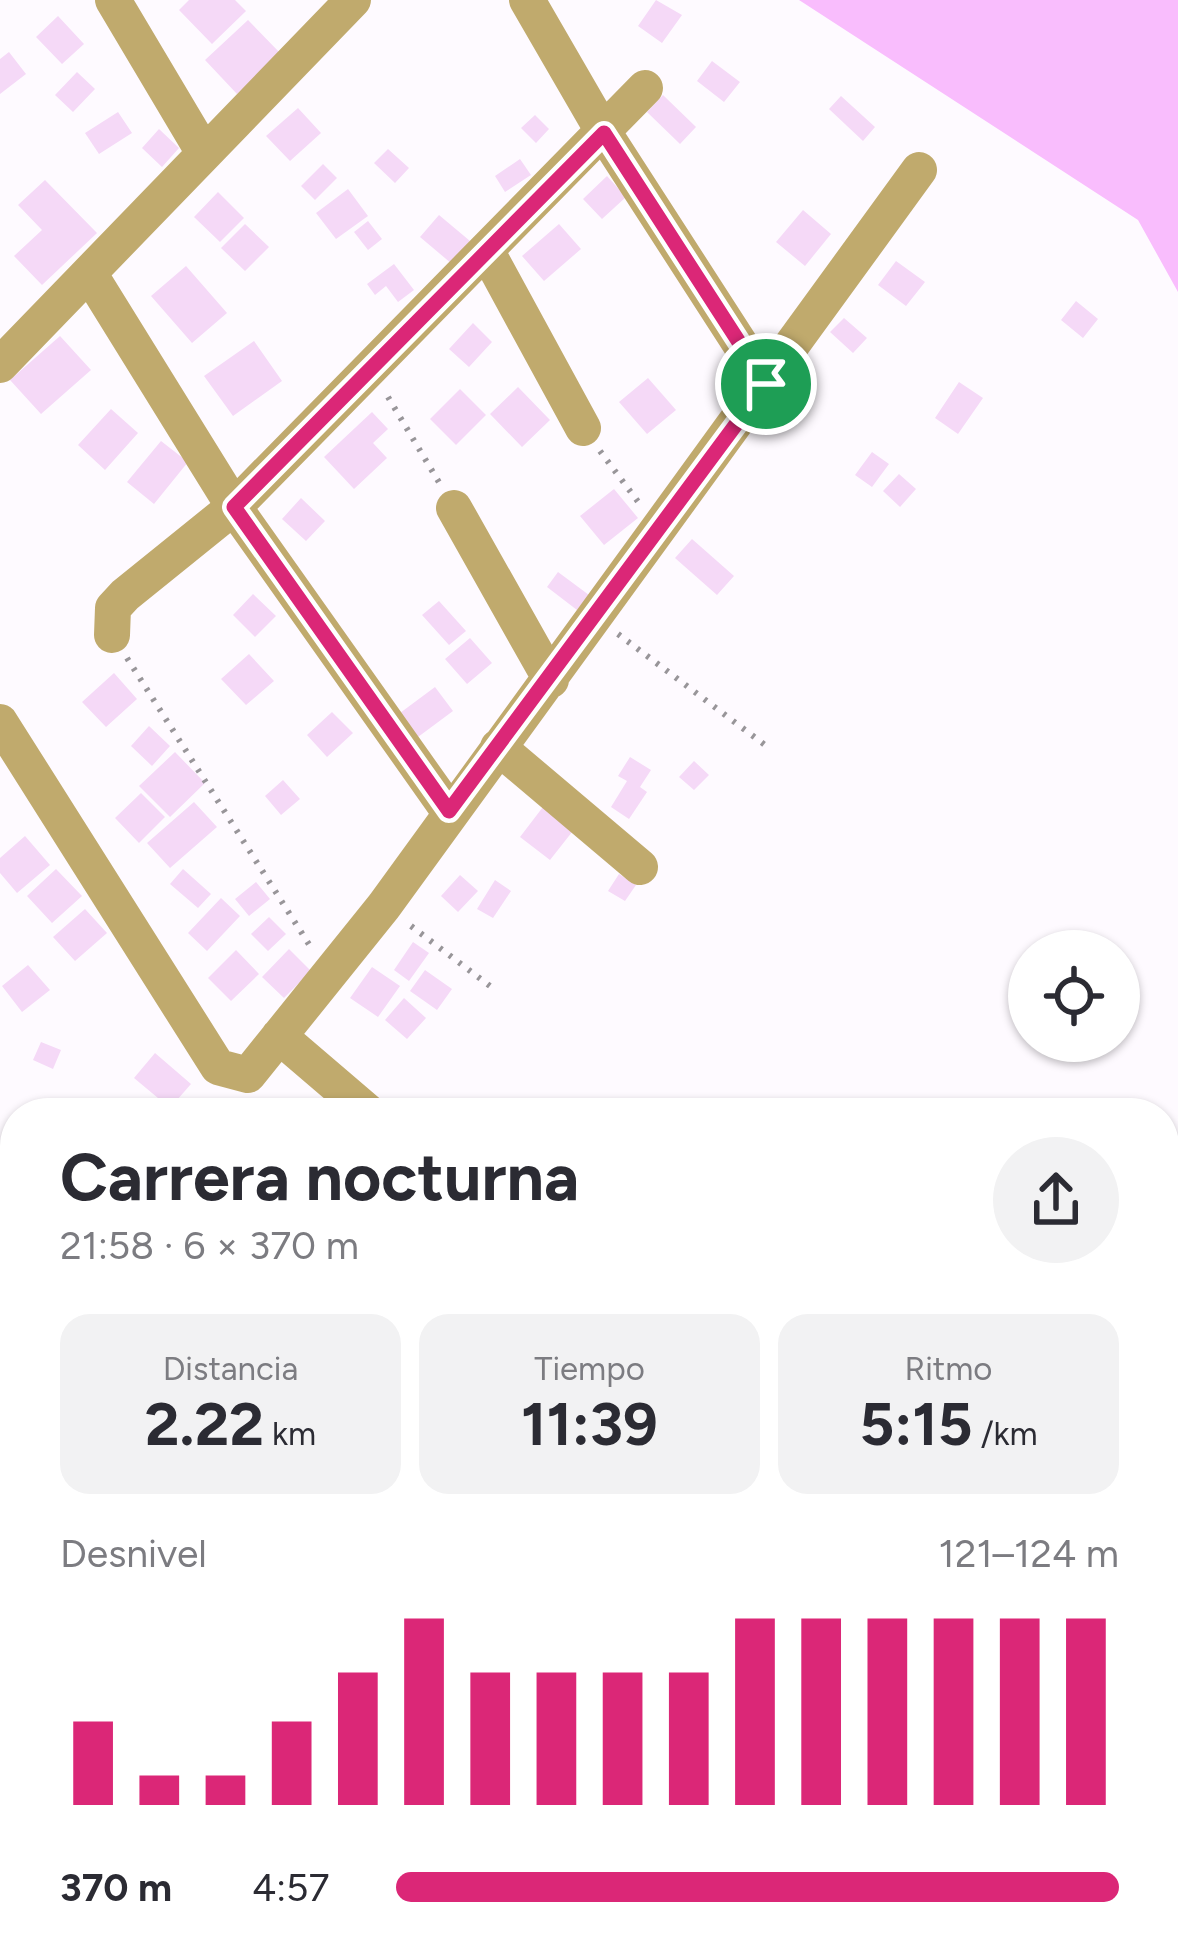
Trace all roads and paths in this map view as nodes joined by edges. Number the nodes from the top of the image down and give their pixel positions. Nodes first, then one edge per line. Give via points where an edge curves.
1 (113, 0) edge
2 (527, 0) edge
3 (345, 3) edge
4 (645, 88) dead end
5 (604, 133) junction
6 (204, 153) junction
7 (919, 170) dead end
8 (486, 250) junction
9 (88, 273) junction
10 (0, 365) edge
11 (371, 368) junction
12 (766, 384) junction
13 (583, 428) joint
14 (234, 507) junction
15 (454, 508) joint
16 (658, 530) junction
17 (596, 618) junction
18 (112, 635) joint
19 (551, 680) junction
20 (0, 722) edge
21 (765, 745) dead end
22 (498, 747) junction
23 (449, 811) junction
24 (640, 867) dead end
25 (384, 906) junction
26 (328, 975) junction
27 (494, 989) dead end
28 (279, 1036) junction
29 (351, 1098) edge

1 - 6 street
2 - 5 street
3 - 6 street
4 - 5 street
5 - 8 street
5 - 12 street
6 - 9 street
7 - 12 street
8 - 11 street
8 - 13 street
9 - 10 street
9 - 14 street
11 - 14 street
11 - 15 path
12 - 16 street
13 - 16 path
14 - 18 street via 124,595 112,608
14 - 23 street
15 - 19 street
16 - 17 street
17 - 19 street
17 - 21 path
18 - 26 path
19 - 22 street
20 - 28 street via 218,1067 248,1075
22 - 23 street
22 - 24 street
23 - 25 street
25 - 26 street
25 - 27 path
26 - 28 street
28 - 29 street

